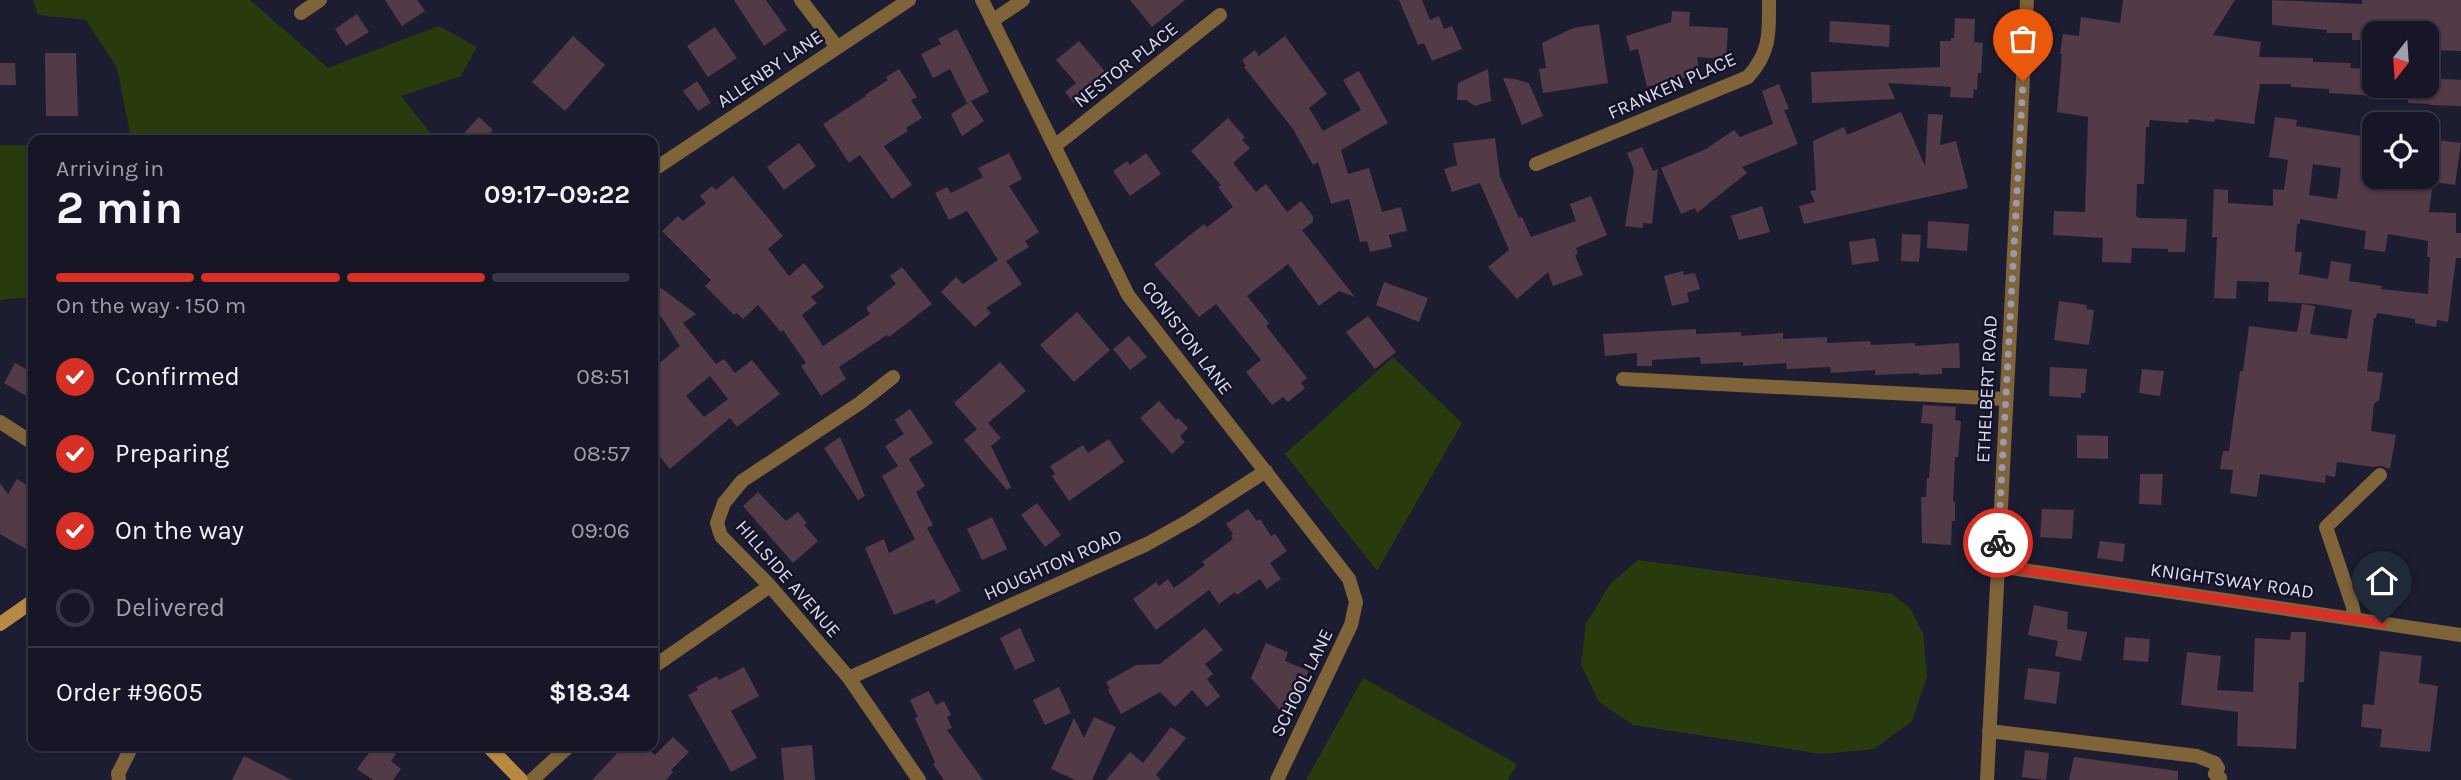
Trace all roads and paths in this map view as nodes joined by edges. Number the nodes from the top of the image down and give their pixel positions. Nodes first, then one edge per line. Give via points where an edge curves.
1 (320, 0) edge
2 (801, 0) edge
3 (908, 0) edge
4 (982, 0) edge
5 (1023, 0) edge
6 (1769, 0) edge
7 (2027, 0) edge
8 (301, 13) dead end
9 (1220, 15) dead end
10 (992, 21) junction
11 (837, 47) junction
12 (1056, 145) junction
13 (1536, 164) dead end
14 (658, 167) edge
15 (893, 377) dead end
16 (1623, 379) dead end
17 (2006, 399) junction
18 (0, 422) edge
19 (28, 440) edge
20 (1266, 471) junction
21 (2380, 475) dead end
22 (1997, 566) junction
23 (770, 586) junction
24 (1356, 602) joint
25 (28, 604) edge
26 (2355, 619) junction
27 (0, 624) edge
28 (2461, 635) edge
29 (658, 664) edge
30 (849, 678) junction
31 (1989, 731) junction
32 (130, 751) edge
33 (493, 751) edge
34 (564, 751) edge
35 (118, 780) edge
36 (522, 780) edge
37 (533, 780) edge
38 (919, 780) edge
39 (1277, 780) edge
40 (1987, 780) edge
41 (2219, 780) edge

1 - 8 street
2 - 11 street
3 - 11 street, ALLENBY LANE
4 - 10 street, CONISTON LANE
5 - 10 street
6 - 13 street, FRANKEN PLACE via 1765,55 1748,77
7 - 17 street, ETHELBERT ROAD
9 - 12 street, NESTOR PLACE
10 - 12 street, CONISTON LANE
11 - 14 street, ALLENBY LANE
12 - 20 street, CONISTON LANE via 1128,295
15 - 23 street, HILLSIDE AVENUE via 742,481 724,503 717,523 721,536
16 - 17 street
17 - 22 street, ETHELBERT ROAD
18 - 19 street
20 - 24 street, CONISTON LANE via 1349,579
20 - 30 street, HOUGHTON ROAD via 1147,544
21 - 26 street via 2326,527
22 - 26 street, KNIGHTSWAY ROAD
22 - 31 street, ETHELBERT ROAD
23 - 29 street
23 - 30 street, HILLSIDE AVENUE
24 - 39 street, SCHOOL LANE via 1351,625
25 - 27 main road
26 - 28 street, KNIGHTSWAY ROAD
30 - 38 street, HILLSIDE AVENUE
31 - 40 street, ETHELBERT ROAD
31 - 41 street via 2197,756 2215,763
32 - 35 street
33 - 36 main road
34 - 37 street

